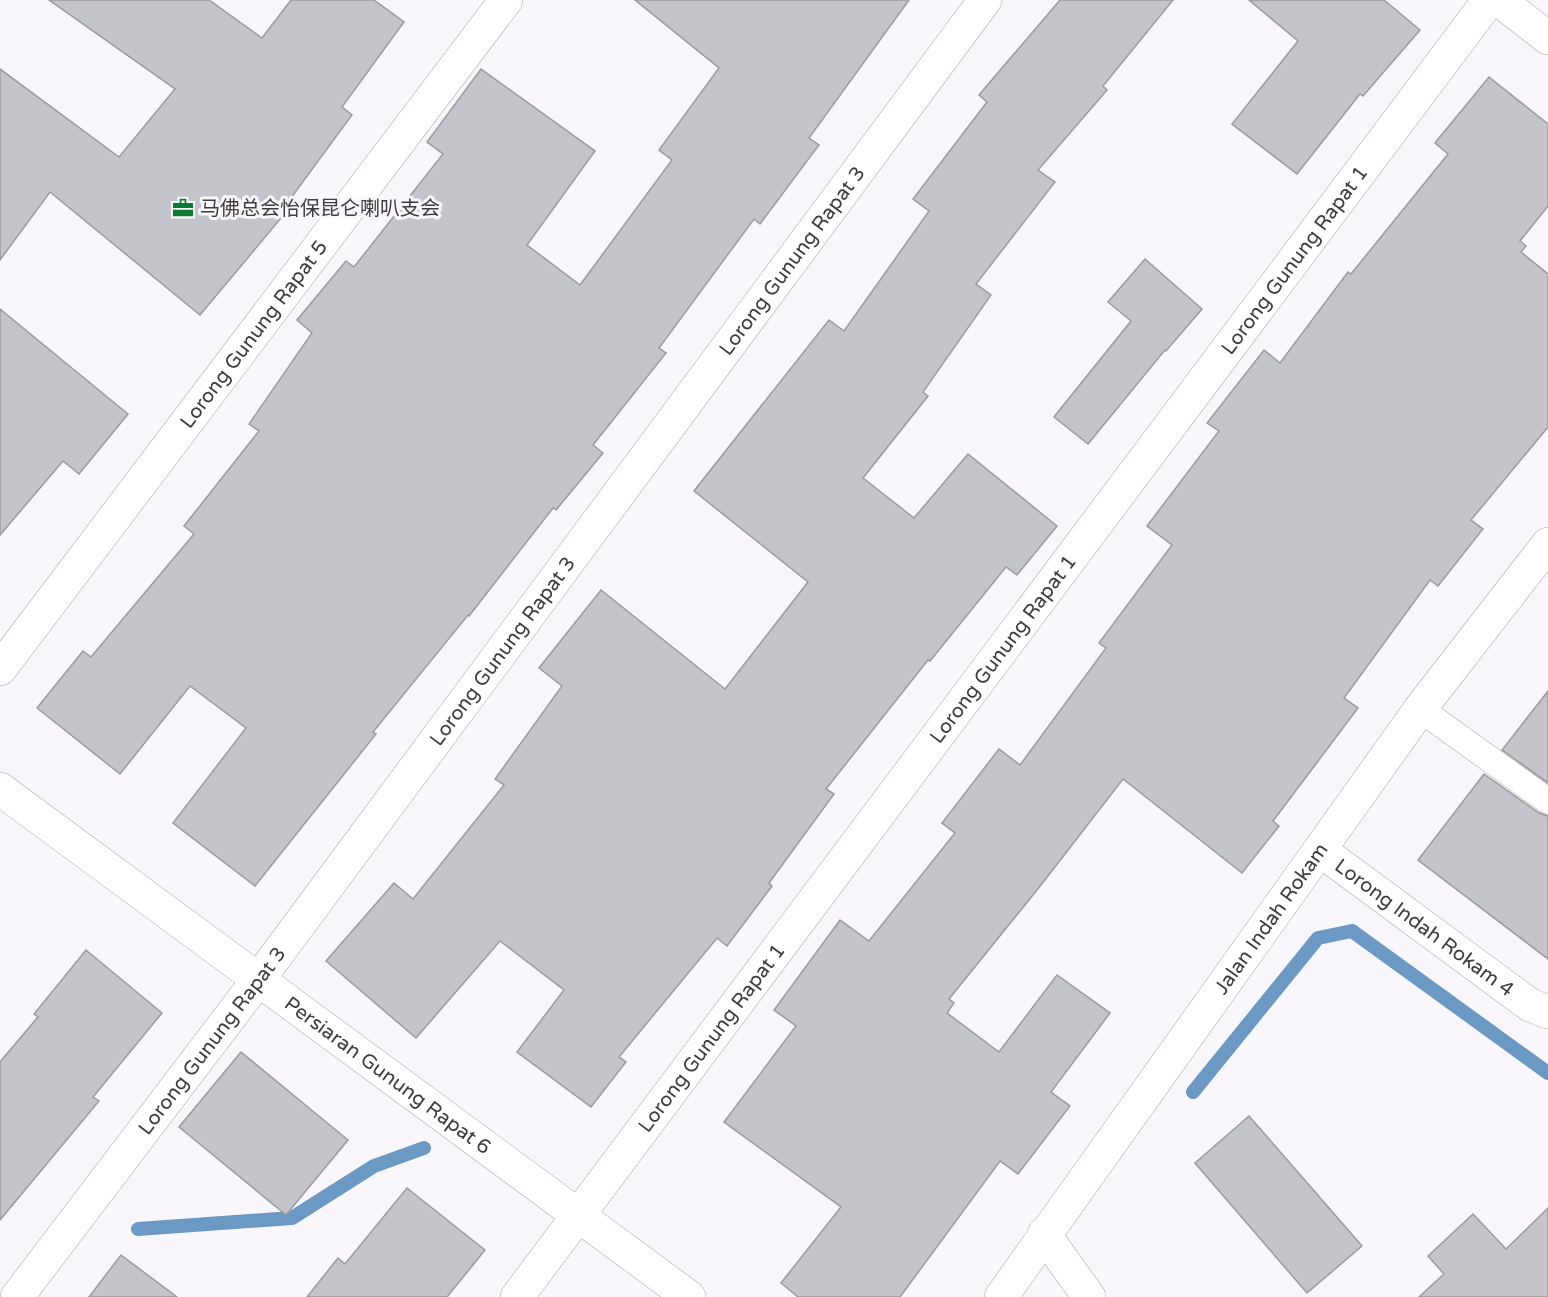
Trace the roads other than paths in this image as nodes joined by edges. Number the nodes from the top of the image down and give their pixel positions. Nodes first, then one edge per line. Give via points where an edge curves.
1 (506, 0) edge
2 (985, 0) edge
3 (1489, 0) edge
4 (1499, 0) edge
5 (1548, 38) edge
6 (1544, 557) edge
7 (0, 669) edge
8 (1420, 709) junction
9 (0, 789) edge
10 (1548, 801) edge
11 (1320, 850) junction
12 (258, 980) junction
13 (1539, 1009) edge
14 (579, 1215) junction
15 (1044, 1234) junction
16 (17, 1297) edge
17 (517, 1297) edge
18 (689, 1297) edge
19 (1000, 1297) edge
20 (1089, 1297) edge

1 - 7 street, Lorong Gunung Rapat 5
2 - 12 street, Lorong Gunung Rapat 3
3 - 14 street, Lorong Gunung Rapat 1
4 - 5 street
6 - 8 street, Jalan Indah Rokam
8 - 10 lane
8 - 11 street, Jalan Indah Rokam
9 - 12 street, Persiaran Gunung Rapat 6
11 - 13 street, Lorong Indah Rokam 4
11 - 15 street, Jalan Indah Rokam
12 - 14 street, Persiaran Gunung Rapat 6
12 - 16 street, Lorong Gunung Rapat 3
14 - 17 street, Lorong Gunung Rapat 1
14 - 18 street, Persiaran Gunung Rapat 6
15 - 19 street, Jalan Indah Rokam
15 - 20 street

